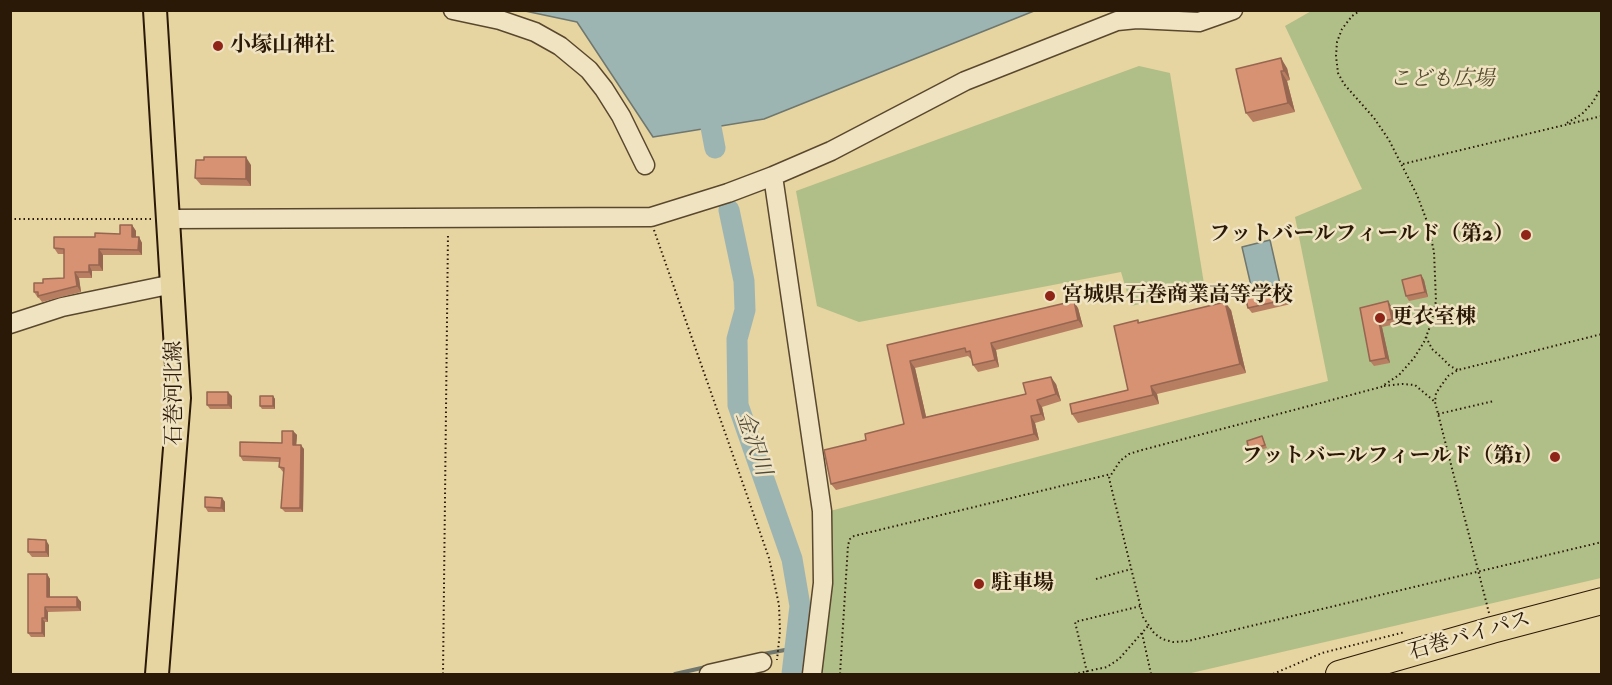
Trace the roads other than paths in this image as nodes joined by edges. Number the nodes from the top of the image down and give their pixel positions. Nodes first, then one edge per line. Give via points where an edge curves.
1 (155, 10) edge
2 (453, 10) edge
3 (1233, 10) edge
4 (645, 165) dead end
5 (773, 176) junction
6 (168, 219) junction
7 (173, 284) junction
8 (10, 324) edge
9 (1602, 601) edge
10 (769, 663) road end
11 (157, 675) edge
12 (709, 675) edge
13 (812, 675) edge
14 (1339, 675) edge

1 - 6 main road, 石巻河北線
2 - 4 street via 500,20 560,46 589,70 604,89
3 - 5 street via 1198,22 1117,21 965,81 831,151
5 - 6 street via 654,216
5 - 13 street via 822,511 823,583
6 - 7 main road, 石巻河北線
7 - 8 street via 63,307
7 - 11 main road, 石巻河北線 via 178,398
9 - 14 highway, 石巻バイパス
10 - 12 street

